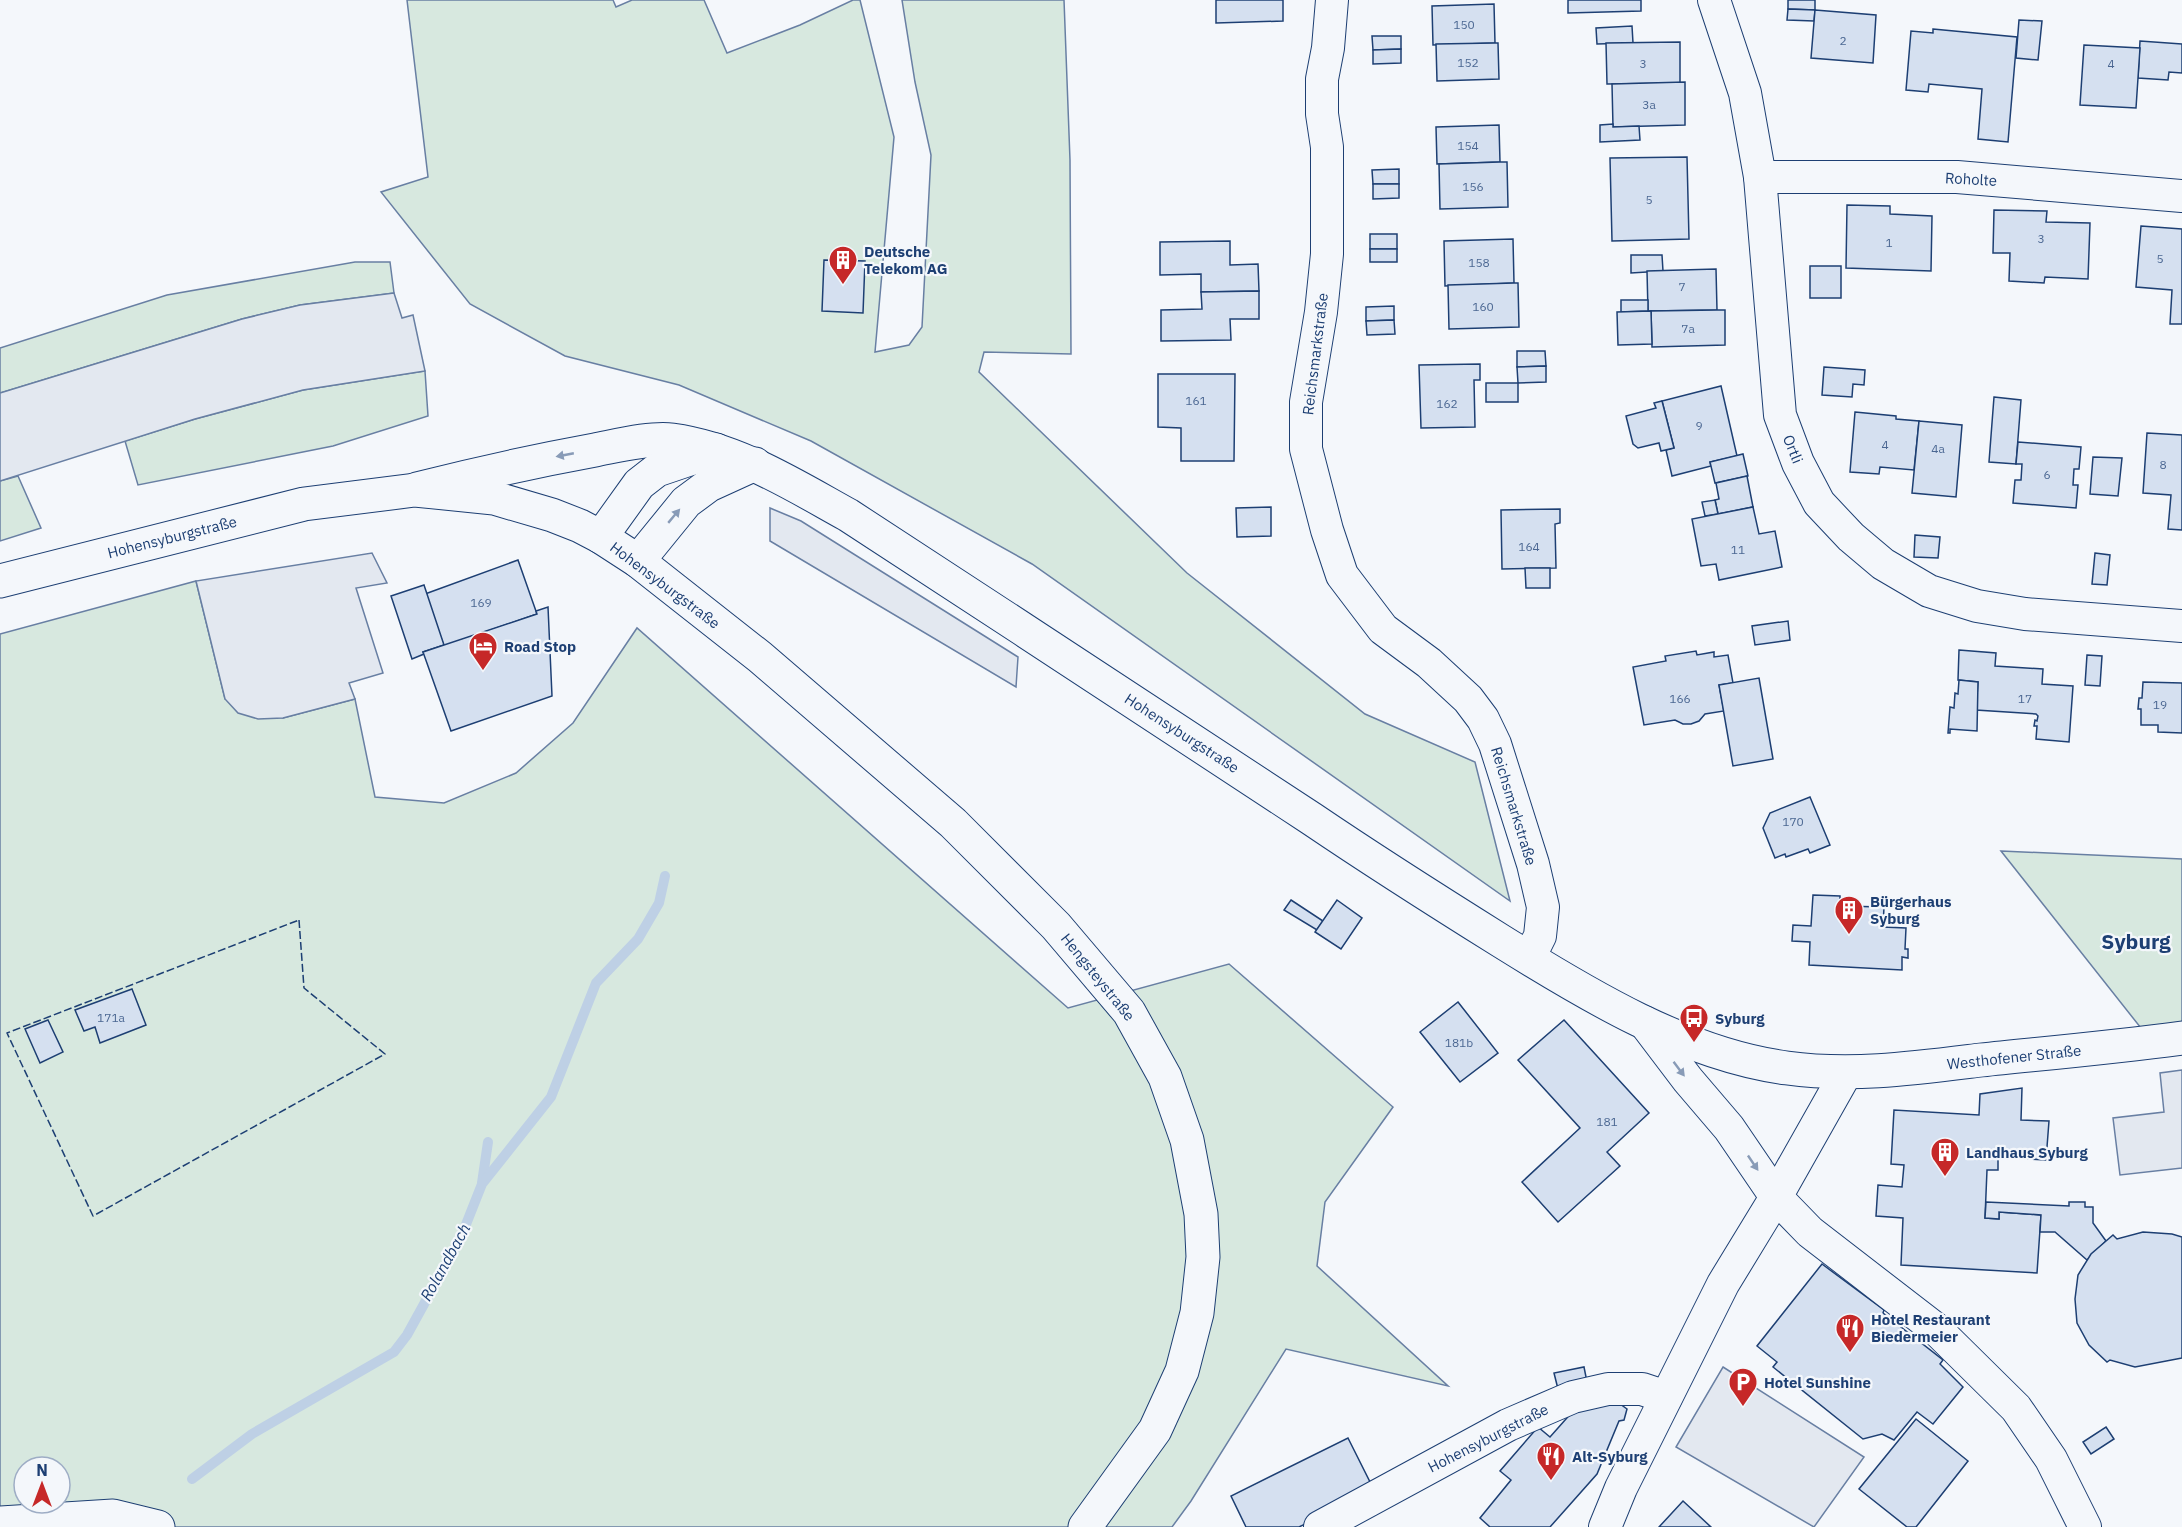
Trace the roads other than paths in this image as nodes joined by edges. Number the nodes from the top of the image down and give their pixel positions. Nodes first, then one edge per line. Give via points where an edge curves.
1 (1332, 0) edge
2 (1714, 0) edge
3 (1760, 177) junction
4 (2182, 196) edge
5 (717, 450) junction
6 (755, 464) junction
7 (415, 490) junction
8 (601, 537) junction
9 (638, 561) junction
10 (0, 581) edge
11 (2182, 627) edge
12 (1056, 926) joint
13 (1528, 958) junction
14 (1644, 1022) junction
15 (2182, 1038) edge
16 (1846, 1073) junction
17 (1776, 1197) junction
18 (1666, 1397) junction
19 (0, 1523) edge
20 (158, 1527) edge
21 (1085, 1527) edge
22 (1320, 1527) edge
23 (1605, 1527) edge
24 (2085, 1527) edge

1 - 13 street, Reichsmarkstraße via 1322,79 1327,147 1327,254 1306,402 1306,449 1342,574 1383,629 1468,699 1495,744 1543,907 1540,936
2 - 3 street, Ortli via 1745,93
3 - 4 street, Roholte via 1957,177
3 - 11 street, Ortli via 1780,415 1798,463 1819,502 1851,537 1883,564 1929,591 1977,606 2025,614
5 - 6 street, Hohensyburgstraße
5 -> 7 street, Hohensyburgstraße via 670,439 623,444 500,468
5 - 8 street via 657,470 639,484
9 -> 6 street via 686,502 709,485
6 - 13 street, Hohensyburgstraße via 848,515
7 - 8 street, Hohensyburgstraße via 494,498 552,515
7 - 10 street, Hohensyburgstraße via 304,504
8 - 9 street, Hohensyburgstraße
9 - 12 street, Hohensyburgstraße via 760,657 953,823
12 - 21 street, Hengsteystraße via 1129,1012 1165,1077 1187,1140 1203,1257 1197,1313 1182,1371 1155,1430
13 - 14 street, Hohensyburgstraße
14 - 16 street, Hohensyburgstraße via 1694,1043 1784,1068
14 -> 17 street, Hohensyburgstraße via 1729,1128
15 - 16 street, Westhofener Straße
16 - 17 street
17 - 18 street via 1723,1284
17 - 24 street, Hohensyburgstraße via 1810,1232 1937,1330 2016,1408 2051,1460
18 - 22 street, Hohensyburgstraße via 1642,1389 1608,1389 1573,1397 1508,1425
18 - 23 street
19 - 20 street via 112,1516

